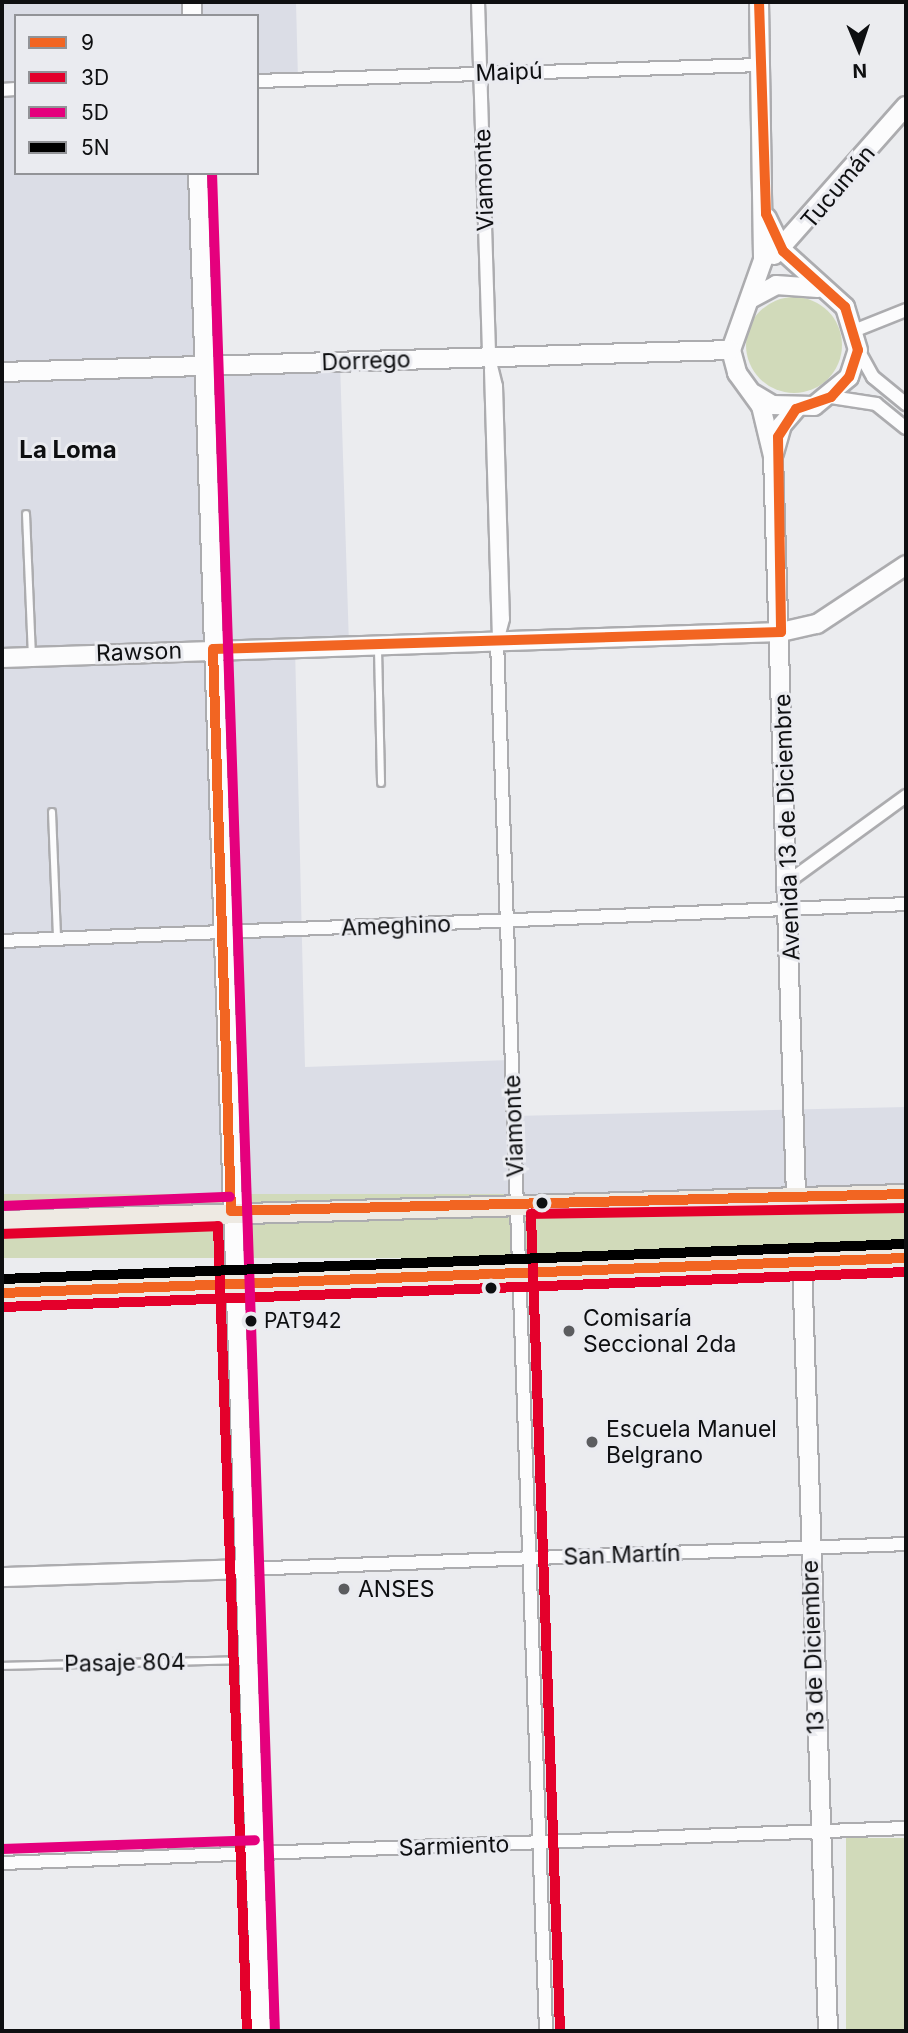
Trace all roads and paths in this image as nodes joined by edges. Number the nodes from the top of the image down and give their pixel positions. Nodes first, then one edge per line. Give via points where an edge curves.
1 (478, 2) edge
2 (759, 2) edge
3 (761, 65) junction
4 (481, 73) junction
5 (259, 81) edge
6 (906, 106) edge
7 (198, 175) edge
8 (766, 214) junction
9 (783, 251) junction
10 (763, 260) junction
11 (825, 290) junction
12 (752, 298) junction
13 (906, 310) edge
14 (856, 330) junction
15 (731, 350) junction
16 (858, 350) junction
17 (489, 358) junction
18 (204, 366) junction
19 (2, 372) edge
20 (751, 392) junction
21 (831, 397) junction
22 (906, 404) edge
23 (796, 409) junction
24 (906, 428) edge
25 (773, 456) junction
26 (26, 514) dead end
27 (906, 565) edge
28 (781, 632) junction
29 (497, 641) junction
30 (377, 644) junction
31 (213, 649) junction
32 (32, 657) junction
33 (2, 658) edge
34 (381, 783) dead end
35 (906, 796) edge
36 (51, 812) dead end
37 (789, 881) junction
38 (906, 904) edge
39 (789, 912) junction
40 (508, 922) junction
41 (222, 933) junction
42 (57, 939) junction
43 (2, 941) edge
44 (906, 1194) edge
45 (796, 1198) junction
46 (516, 1200) junction
47 (231, 1211) junction
48 (2, 1220) edge
49 (906, 1258) edge
50 (802, 1262) junction
51 (517, 1273) junction
52 (234, 1284) junction
53 (2, 1293) edge
54 (906, 1544) edge
55 (810, 1548) junction
56 (530, 1559) junction
57 (244, 1570) junction
58 (2, 1577) edge
59 (248, 1660) junction
60 (2, 1666) edge
61 (906, 1828) edge
62 (820, 1831) junction
63 (539, 1843) junction
64 (255, 1854) junction
65 (2, 1863) edge
66 (261, 2031) edge
67 (547, 2031) edge
68 (828, 2031) edge

1 - 4 street, Viamonte
2 - 3 main road
3 - 4 street, Maipú
3 - 8 main road
4 - 5 street, Maipú
4 - 17 street, Viamonte
6 - 9 main road, Tucumán
7 - 18 main road
8 - 9 main road
8 - 10 main road
9 - 10 main road, Tucumán
9 - 11 main road
10 - 12 main road
11 - 12 main road via 802,283 776,285
11 - 14 main road
12 - 15 main road via 739,315
13 - 14 street
14 - 16 main road
15 - 17 main road, Dorrego
15 - 20 main road
16 - 21 main road via 849,377
16 - 22 street via 873,377
17 - 18 main road, Dorrego
17 - 29 street, Viamonte via 496,386 503,618
18 - 19 main road, Dorrego
18 - 31 main road
20 - 23 main road
20 - 25 main road via 766,419
21 - 23 main road
21 - 24 street via 876,404
23 - 25 main road via 782,425
25 - 28 main road, Avenida 13 de Diciembre
26 - 32 lane
27 - 28 main road, Rawson via 817,624
28 - 29 main road, Rawson
28 - 37 main road, Avenida 13 de Diciembre
29 - 30 main road, Rawson
29 - 40 street, Viamonte
30 - 31 main road, Rawson
30 - 34 lane
31 - 32 main road, Rawson
31 - 41 main road
32 - 33 main road, Rawson
35 - 37 street
36 - 42 lane
37 - 39 main road, Avenida 13 de Diciembre
38 - 39 street, Ameghino
39 - 40 street, Ameghino
39 - 45 main road, Avenida 13 de Diciembre
40 - 41 street, Ameghino
40 - 46 street, Viamonte
41 - 42 street, Ameghino
41 - 47 main road
42 - 43 street, Ameghino
44 - 45 main road
45 - 46 main road
46 - 47 main road
46 - 51 street, Viamonte
47 - 48 main road
47 - 52 main road
49 - 50 main road
50 - 51 main road
50 - 55 main road, 13 de Diciembre
51 - 52 main road
51 - 56 street, Viamonte
52 - 53 main road
52 - 57 main road
54 - 55 street, San Martín
55 - 56 street, San Martín
55 - 62 main road, 13 de Diciembre
56 - 57 street, San Martín
56 - 63 street, Viamonte
57 - 58 main road, San Martín
57 - 59 main road
59 - 60 lane, Pasaje 804
59 - 64 main road
61 - 62 street, Sarmiento
62 - 63 street, Sarmiento
62 - 68 main road, 13 de Diciembre
63 - 64 street, Sarmiento
63 - 67 street, Viamonte
64 - 65 street, Sarmiento
64 - 66 main road

